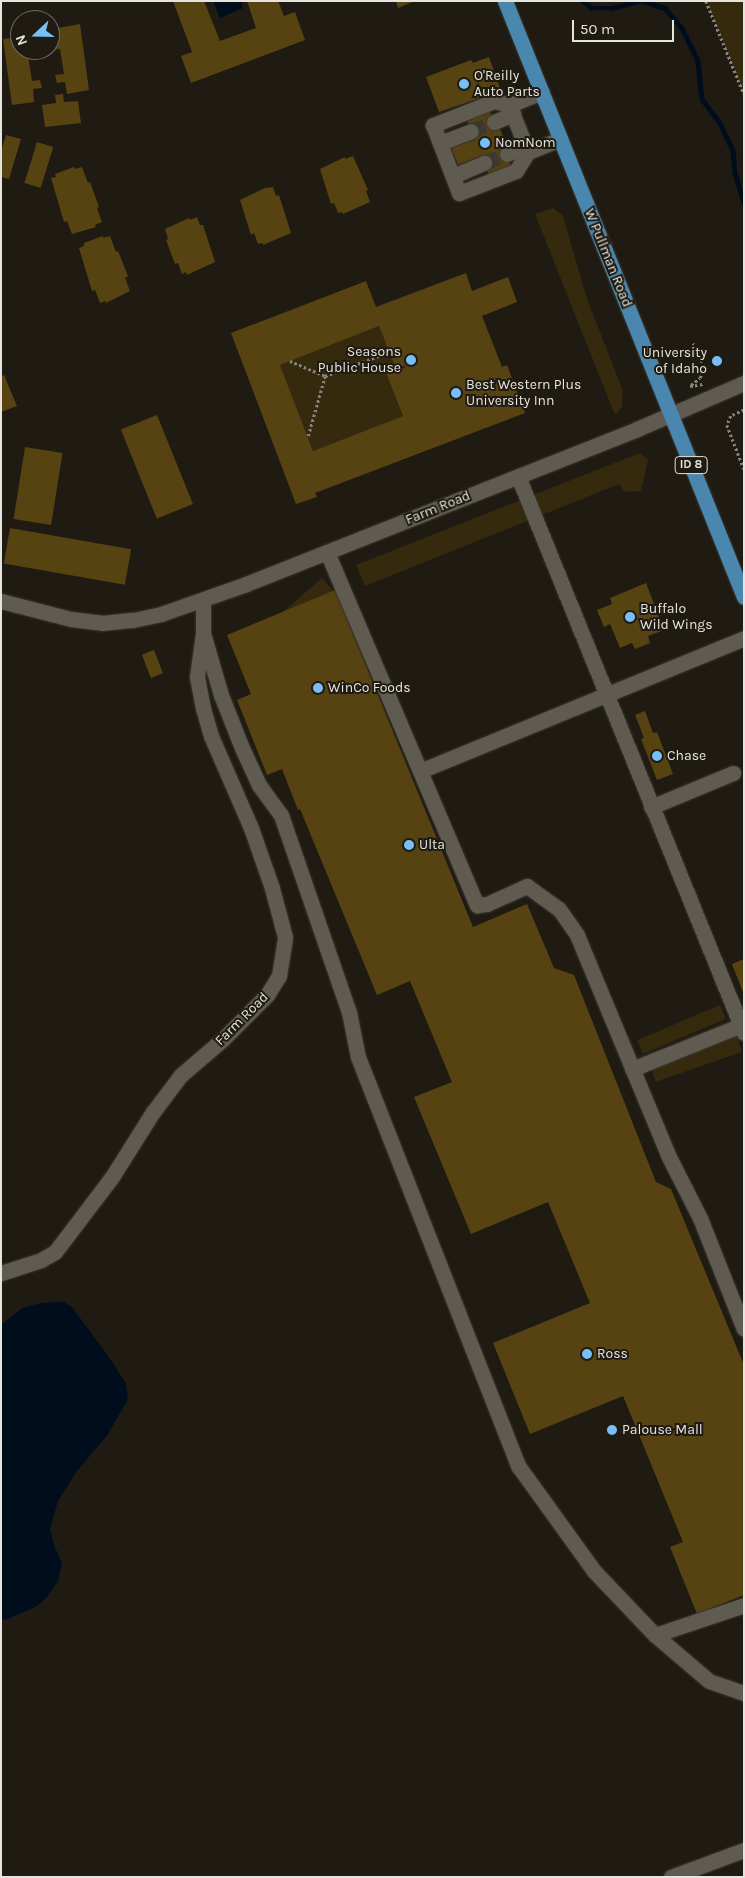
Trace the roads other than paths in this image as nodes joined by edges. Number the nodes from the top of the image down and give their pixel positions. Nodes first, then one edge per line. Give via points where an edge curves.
1 (505, 1) edge
2 (542, 92) junction
3 (510, 110) junction
4 (494, 122) tunnel mouth
5 (470, 131) tunnel mouth
6 (560, 139) junction
7 (440, 143) junction
8 (527, 149) junction
9 (507, 154) tunnel mouth
10 (484, 163) tunnel mouth
11 (453, 176) junction
12 (744, 383) edge
13 (672, 415) junction
14 (518, 476) junction
15 (327, 552) junction
16 (744, 597) edge
17 (203, 600) junction
18 (1, 601) edge
19 (203, 633) junction
20 (744, 638) edge
21 (606, 695) junction
22 (420, 772) junction
23 (733, 772) dead end
24 (651, 807) junction
25 (743, 1028) edge
26 (632, 1069) junction
27 (1, 1273) edge
28 (744, 1329) edge
29 (744, 1604) edge
30 (655, 1635) junction
31 (744, 1693) edge
32 (744, 1850) edge
33 (671, 1877) edge

1 - 2 main road, W Pullman Road / ID 8
2 - 3 street
2 - 6 main road, W Pullman Road / ID 8
3 - 4 street
3 - 7 street via 494,101 434,125
3 - 8 street
5 - 7 street
6 - 8 street
6 - 13 main road, W Pullman Road / ID 8
7 - 11 street
8 - 9 street
8 - 11 street via 516,171 459,193
10 - 11 street
12 - 13 street, Farm Road
13 - 14 street, Farm Road
13 - 16 main road, W Pullman Road / ID 8
14 - 15 street, Farm Road
14 - 21 street
15 - 17 street, Farm Road
15 - 22 street
17 - 18 street, Farm Road via 160,614 102,622 70,619
17 - 19 street, Farm Road
19 - 27 street, Farm Road via 197,677 203,708 211,736 251,828 272,888 285,937 279,976 267,995 223,1040 181,1075 112,1177 55,1252
19 - 30 street via 220,695 242,748 259,784 281,815 349,1012 358,1057 519,1467 594,1570
20 - 21 street
21 - 22 street
21 - 24 street
22 - 26 street via 477,904 487,904 527,886 559,909 577,935
23 - 24 street
24 - 25 street
25 - 26 street
26 - 28 street via 682,1185 700,1218
29 - 30 street
30 - 31 street via 709,1681
32 - 33 street

